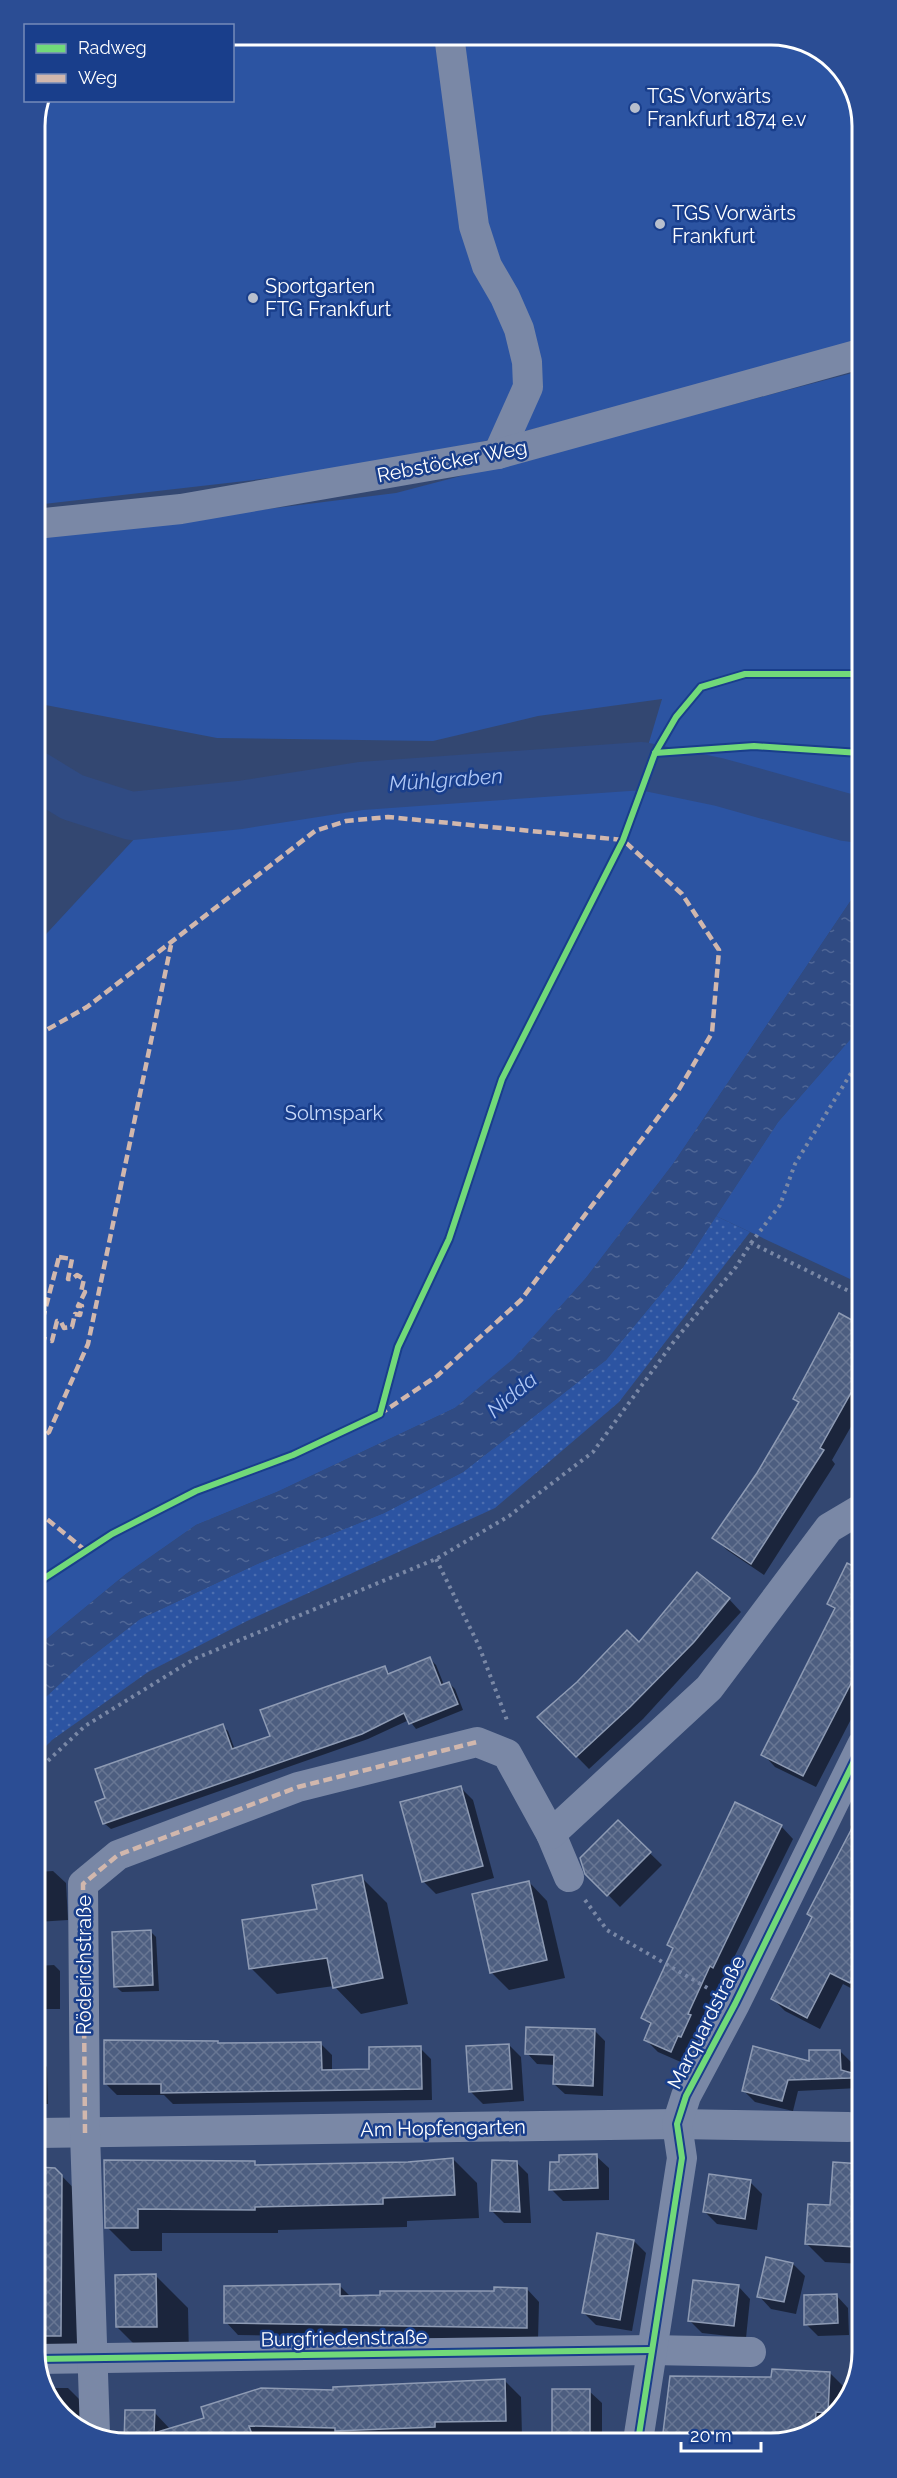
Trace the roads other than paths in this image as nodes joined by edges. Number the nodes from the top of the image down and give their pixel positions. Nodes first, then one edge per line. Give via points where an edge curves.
1 (450, 45) edge
2 (852, 356) edge
3 (498, 454) junction
4 (45, 523) edge
5 (852, 1514) edge
6 (852, 1765) edge
7 (551, 1834) junction
8 (569, 1877) road end
9 (677, 2124) junction
10 (848, 2127) dead end
11 (45, 2133) edge
12 (86, 2133) junction
13 (651, 2350) junction
14 (751, 2352) dead end
15 (46, 2359) edge
16 (93, 2359) junction
17 (95, 2427) edge
18 (639, 2433) edge

1 - 3 street via 474,226 487,266 519,329 527,363 528,387
2 - 3 street, Rebstöcker Weg
3 - 4 street, Rebstöcker Weg via 181,509
5 - 7 street via 829,1528 709,1688
6 - 9 street, Marquardstraße via 686,2096
7 - 8 street
7 - 12 street, Röderichstraße via 507,1754 477,1742 298,1786 118,1855 83,1884
9 - 10 street, Am Hopfengarten
9 - 12 street, Am Hopfengarten
9 - 13 street, Marquardstraße via 682,2158
11 - 12 street, Am Hopfengarten
12 - 16 street, Röderichstraße
13 - 14 street, Burgfriedenstraße
13 - 16 street, Burgfriedenstraße
13 - 18 street, Marquardstraße
15 - 16 street, Burgfriedenstraße
16 - 17 street, Röderichstraße

